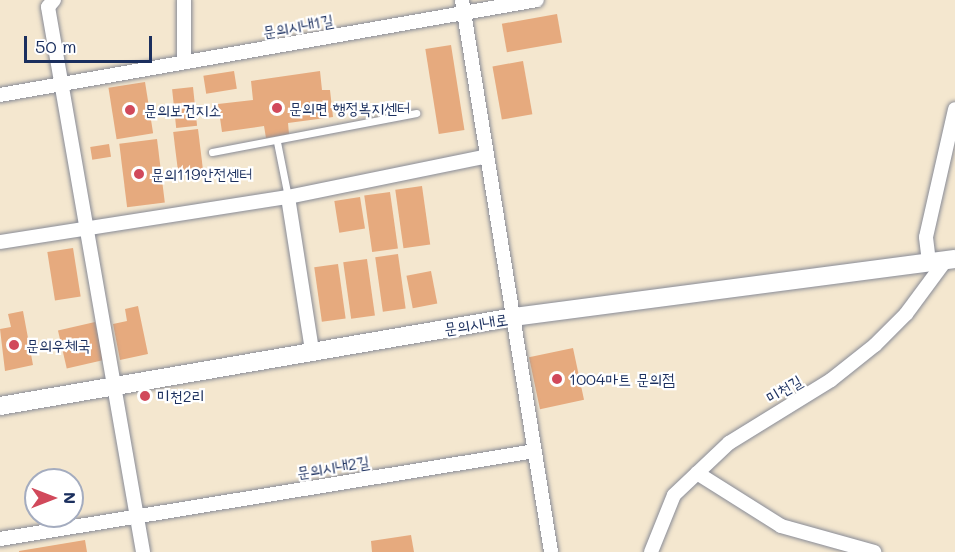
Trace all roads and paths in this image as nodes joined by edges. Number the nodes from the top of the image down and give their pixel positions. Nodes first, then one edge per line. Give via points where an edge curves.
1 (184, 0) edge
2 (462, 0) edge
3 (537, 0) edge
4 (51, 4) edge
5 (463, 15) junction
6 (184, 62) junction
7 (63, 82) junction
8 (0, 95) edge
9 (955, 109) edge
10 (417, 113) dead end
11 (277, 142) junction
12 (212, 152) dead end
13 (487, 156) junction
14 (288, 197) junction
15 (87, 227) junction
16 (0, 242) edge
17 (943, 260) edge
18 (513, 317) junction
19 (312, 350) junction
20 (118, 386) junction
21 (0, 406) edge
22 (535, 451) junction
23 (697, 473) junction
24 (137, 515) junction
25 (0, 539) edge
26 (143, 552) edge
27 (551, 552) edge
28 (651, 552) edge
29 (874, 552) edge

1 - 6 street
2 - 5 street
3 - 5 street, 문의시내1길
4 - 7 street
5 - 6 street, 문의시내1길
5 - 13 street
6 - 7 street, 문의시내1길
7 - 8 street, 문의시내1길
7 - 15 street
9 - 17 street via 926,237
10 - 11 lane
11 - 12 lane
11 - 14 lane
13 - 14 street
13 - 18 street
14 - 15 street
14 - 19 street
15 - 16 street
15 - 20 street
17 - 18 street, 문의시내로
17 - 23 street, 미천길 via 906,314 875,345 831,380 729,443
18 - 19 street, 문의시내로
18 - 22 street
19 - 20 street, 문의시내로
20 - 21 street, 문의시내로
20 - 24 street
22 - 24 street, 문의시내2길
22 - 27 street
23 - 28 street, 미천길 via 674,495
23 - 29 street via 782,526
24 - 25 street, 문의시내2길
24 - 26 street

